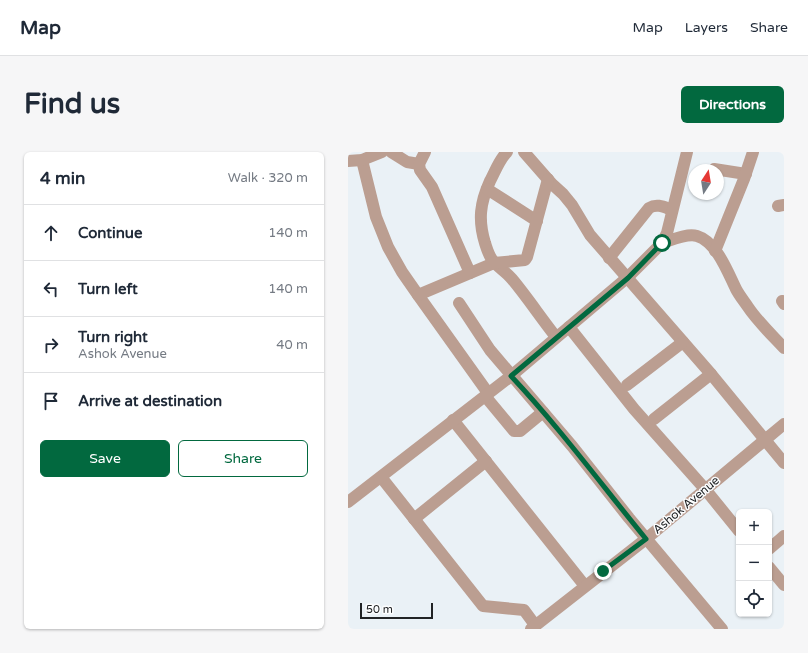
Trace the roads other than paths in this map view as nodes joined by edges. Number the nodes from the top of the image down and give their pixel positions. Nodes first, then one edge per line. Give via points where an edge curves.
1 (382, 152) edge
2 (391, 152) edge
3 (425, 152) edge
4 (507, 152) edge
5 (524, 152) edge
6 (687, 152) edge
7 (753, 152) edge
8 (353, 159) edge
9 (419, 164) junction
10 (724, 171) edge
11 (746, 174) junction
12 (548, 179) junction
13 (487, 189) junction
14 (672, 210) junction
15 (537, 221) junction
16 (662, 243) junction
17 (715, 251) junction
18 (609, 258) junction
19 (494, 263) junction
20 (470, 274) junction
21 (628, 278) junction
22 (418, 295) junction
23 (459, 303) dead end
24 (568, 326) junction
25 (556, 337) junction
26 (683, 342) junction
27 (784, 348) edge
28 (711, 374) junction
29 (511, 376) junction
30 (627, 385) dead end
31 (487, 395) junction
32 (543, 412) junction
33 (454, 420) junction
34 (654, 420) dead end
35 (784, 424) edge
36 (764, 440) junction
37 (486, 461) junction
38 (784, 463) edge
39 (381, 477) junction
40 (705, 489) junction
41 (348, 502) edge
42 (414, 519) junction
43 (736, 527) edge
44 (784, 536) edge
45 (646, 539) junction
46 (772, 546) edge
47 (772, 571) edge
48 (784, 585) edge
49 (585, 586) junction
50 (533, 627) edge
51 (722, 629) edge

1 - 8 street
2 - 9 street via 407,162
3 - 9 street
4 - 13 street
5 - 12 street
6 - 14 street
7 - 11 street
8 - 22 street via 385,241
9 - 20 street via 420,170 432,187
10 - 11 street
11 - 17 street
12 - 15 street
12 - 18 street via 572,205 590,235
13 - 15 street
13 - 19 street via 480,220 487,248
14 - 16 street
14 - 18 street via 661,205 649,208
15 - 19 street via 525,260
16 - 17 street via 696,236 705,240
16 - 21 street
17 - 27 street via 736,290
18 - 21 street
19 - 20 street
19 - 25 street via 511,278
20 - 22 street
21 - 24 street
21 - 26 street
22 - 31 street
23 - 29 street via 490,350
24 - 25 street
24 - 40 street via 634,409
25 - 29 street
26 - 28 street
26 - 30 street
28 - 34 street
28 - 36 street
29 - 31 street
29 - 32 street
31 - 32 street via 514,431 520,431
31 - 33 street
32 - 45 street
33 - 37 street
33 - 39 street
35 - 36 street, Ashok Avenue
36 - 38 street
36 - 40 street, Ashok Avenue
37 - 42 street
37 - 49 street
39 - 41 street
39 - 42 street
40 - 43 street
40 - 45 street, Ashok Avenue
42 - 50 street via 483,606 524,610
44 - 46 street
45 - 49 street, Ashok Avenue
45 - 51 street
47 - 48 street
49 - 50 street, Ashok Avenue

